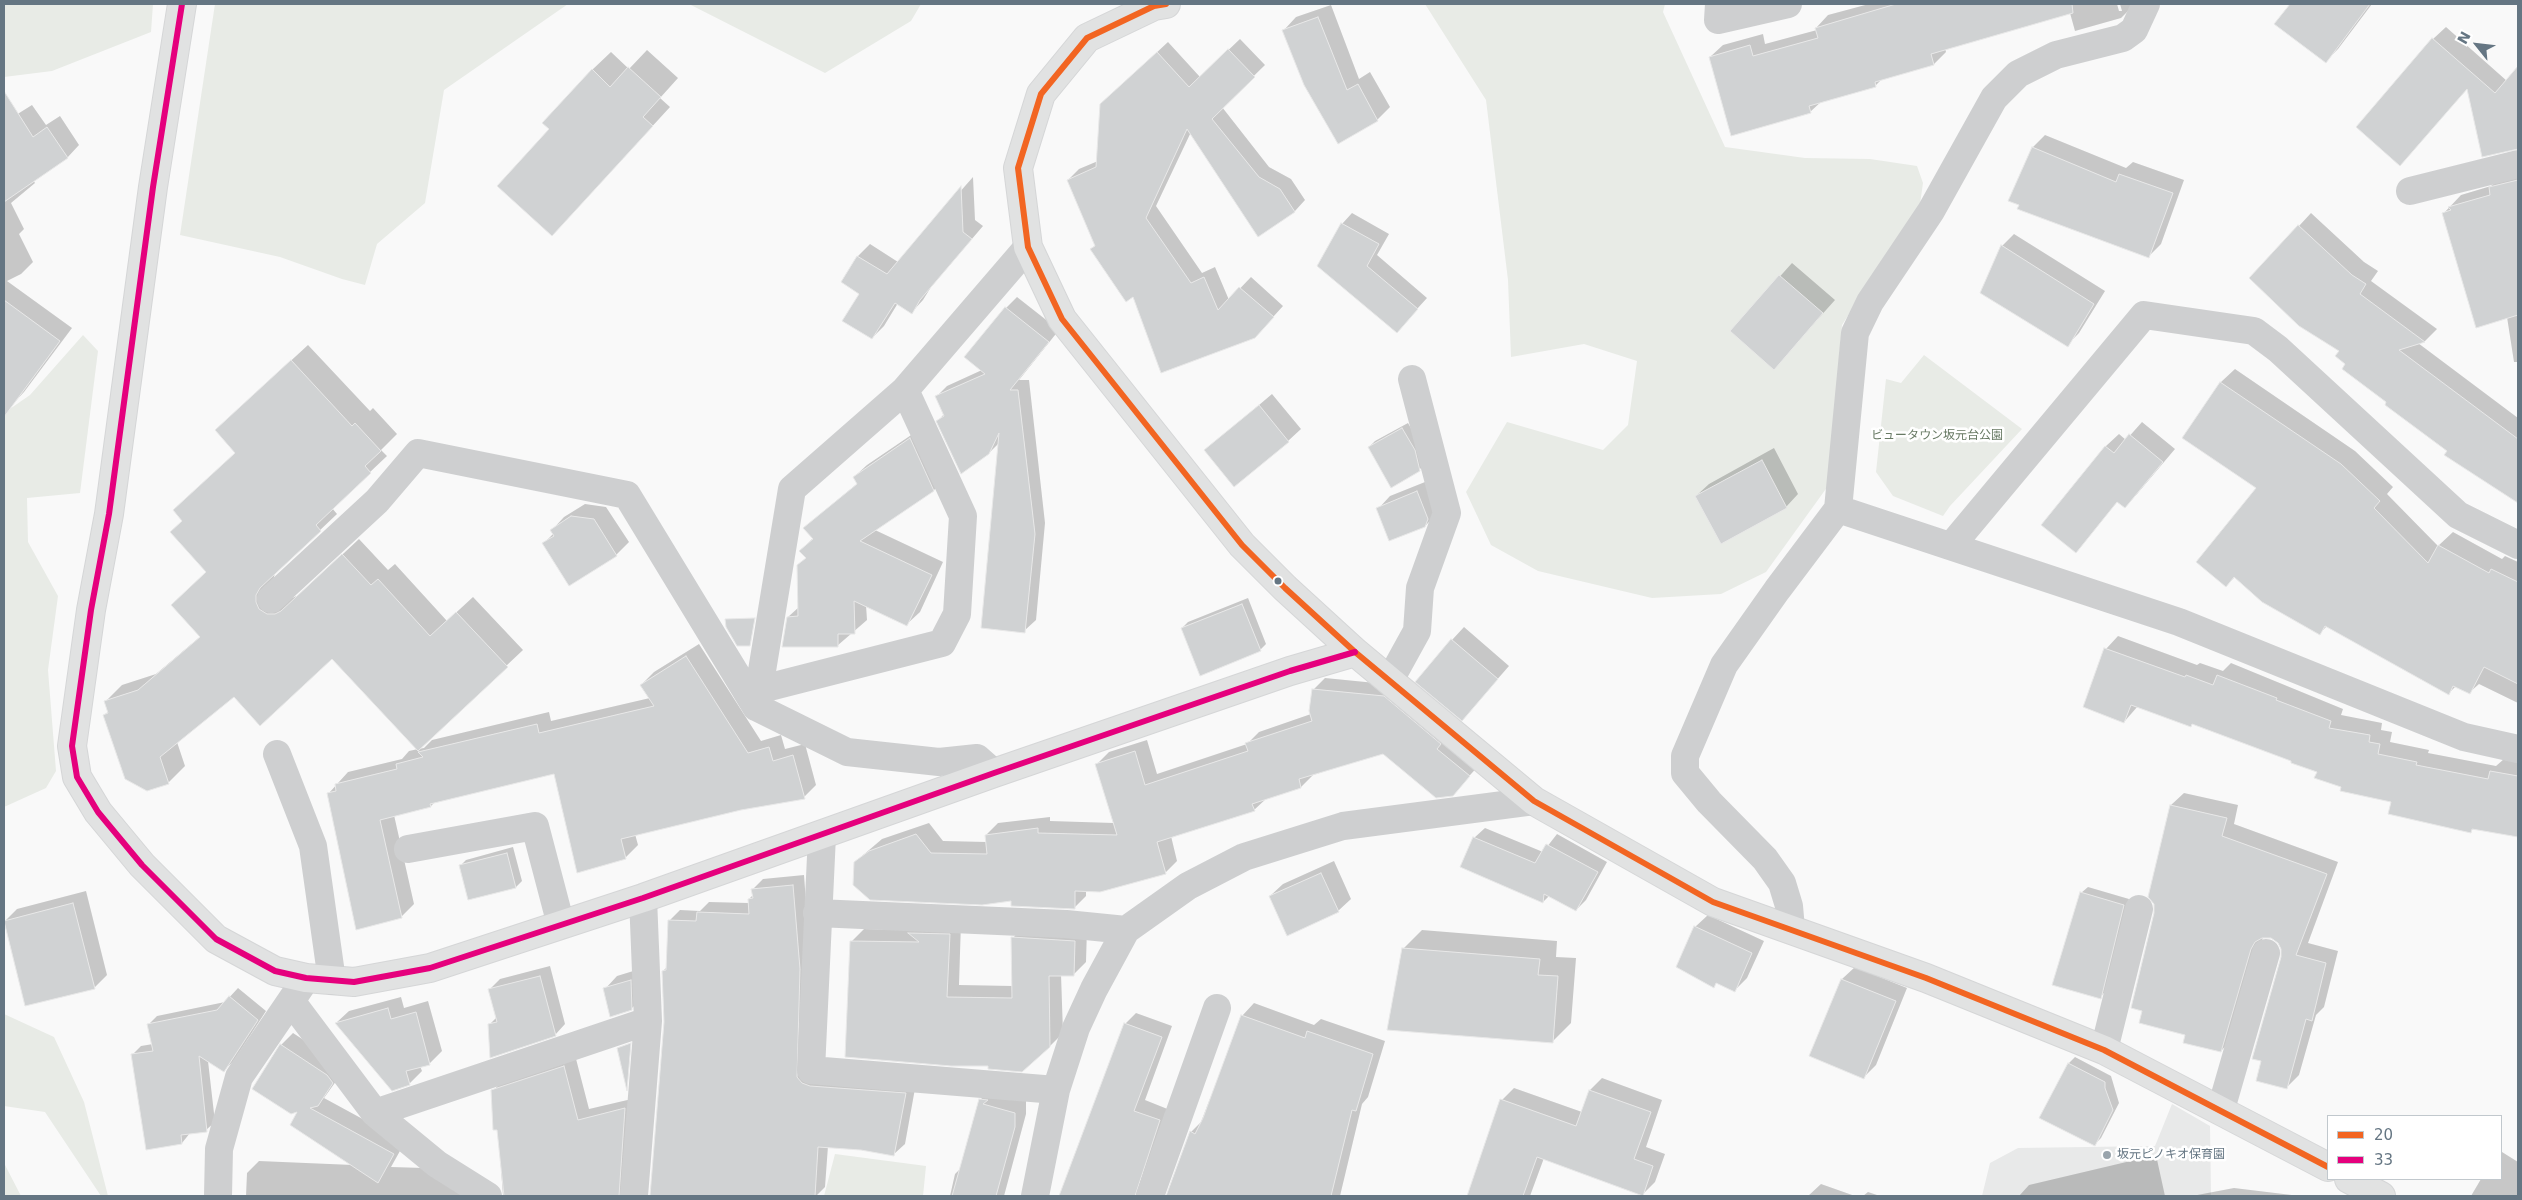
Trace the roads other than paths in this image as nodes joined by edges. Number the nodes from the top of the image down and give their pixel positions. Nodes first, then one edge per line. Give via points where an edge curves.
1 (182, 4) edge
2 (1166, 4) edge
3 (1719, 4) edge
4 (1788, 4) edge
5 (2146, 4) edge
6 (2518, 164) edge
7 (2410, 191) dead end
8 (1028, 247) junction
9 (1412, 379) dead end
10 (905, 390) junction
11 (1838, 509) junction
12 (1952, 545) junction
13 (2518, 545) edge
14 (271, 599) dead end
15 (1355, 652) junction
16 (1390, 680) junction
17 (757, 699) junction
18 (2518, 749) edge
19 (277, 754) dead end
20 (994, 773) junction
21 (1534, 801) junction
22 (822, 835) junction
23 (408, 848) dead end
24 (643, 898) junction
25 (2139, 909) dead end
26 (818, 913) junction
27 (561, 925) junction
28 (1791, 929) junction
29 (1126, 930) junction
30 (2266, 953) dead end
31 (319, 979) junction
32 (291, 1001) junction
33 (1217, 1008) dead end
34 (648, 1021) junction
35 (2104, 1050) junction
36 (1056, 1090) junction
37 (2221, 1109) junction
38 (375, 1113) junction
39 (2327, 1166) edge
40 (2351, 1180) edge
41 (218, 1196) edge
42 (488, 1196) edge
43 (634, 1196) edge
44 (1035, 1196) edge
45 (1150, 1196) edge
46 (2382, 1196) edge

1 - 31 main road via 153,187 109,514 88,629 72,746 77,777 98,812 142,865 216,939 274,971
2 - 8 main road via 1154,6 1087,38 1041,94 1018,168
3 - 4 street via 1718,20
5 - 11 street via 2134,30 2123,38 2056,55 2018,74 1994,98 1931,211 1870,302 1855,333
6 - 7 street
8 - 10 street
8 - 15 main road via 1062,319 1242,544
9 - 16 street via 1447,513 1420,588 1417,631
10 - 17 street via 792,489
10 - 17 street via 963,516 957,614 942,643
11 - 12 street
11 - 28 street via 1724,665 1684,756 1685,773 1765,859 1782,883
12 - 13 street via 2144,314 2254,331 2458,515
12 - 18 street via 2179,622 2464,737
14 - 17 street via 377,501 418,453 627,495
15 - 16 main road
15 - 20 main road via 1290,671
16 - 21 main road
17 - 20 street via 847,752 940,762 977,758
19 - 31 street via 313,846
20 - 22 main road
21 - 28 main road via 1713,902
21 - 29 street via 1343,826 1244,857 1188,886
22 - 24 main road
22 - 26 street
23 - 27 street via 535,826
24 - 27 main road
24 - 34 street
25 - 35 street
26 - 29 street via 1066,924
26 - 36 street via 811,1070
27 - 31 main road via 430,968 354,982
28 - 35 main road via 1926,978
29 - 36 street via 1076,1028
30 - 37 street
31 - 32 street
32 - 38 street
32 - 41 street via 239,1077 219,1149
33 - 45 street
34 - 38 street
34 - 43 street
35 - 37 main road
36 - 44 street
37 - 39 main road
38 - 42 street via 437,1164
40 - 46 main road

